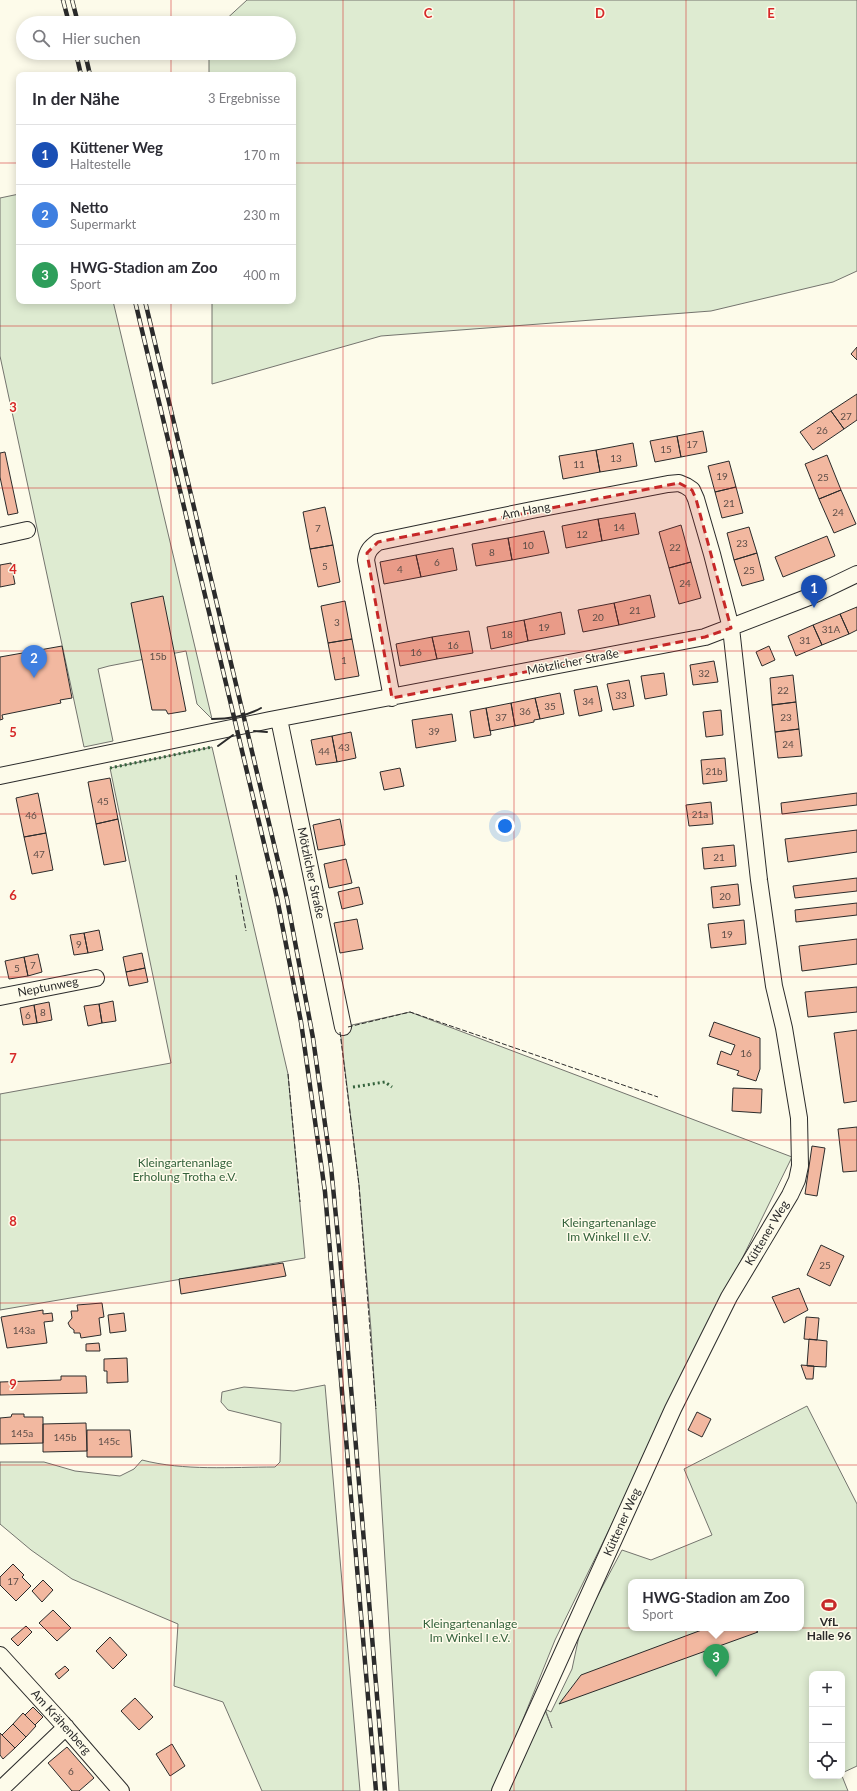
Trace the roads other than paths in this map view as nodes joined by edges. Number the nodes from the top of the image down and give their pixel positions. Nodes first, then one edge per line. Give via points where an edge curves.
1 (27, 530) dead end
2 (0, 536) edge
3 (857, 574) edge
4 (731, 628) junction
5 (392, 698) junction
6 (279, 718) junction
7 (0, 776) edge
8 (96, 978) dead end
9 (0, 997) edge
10 (343, 1027) dead end
11 (0, 1655) edge
12 (66, 1727) junction
13 (0, 1790) edge
14 (120, 1791) edge
15 (500, 1791) edge

1 - 2 street
3 - 4 street, Mötzlicher Straße via 809,597
4 - 5 street, Mötzlicher Straße via 705,637
4 - 5 street, Am Hang via 696,499 692,490 679,483 386,540 371,547 366,560
4 - 15 street, Küttener Weg via 759,880 774,986 784,1028 799,1118 800,1166 790,1195 729,1297 673,1409
5 - 6 street, Mötzlicher Straße
6 - 7 street, Mötzlicher Straße
6 - 10 street, Mötzlicher Straße
8 - 9 street, Neptunweg
11 - 12 street, Am Krähenberg
12 - 13 street
12 - 14 street, Am Krähenberg

